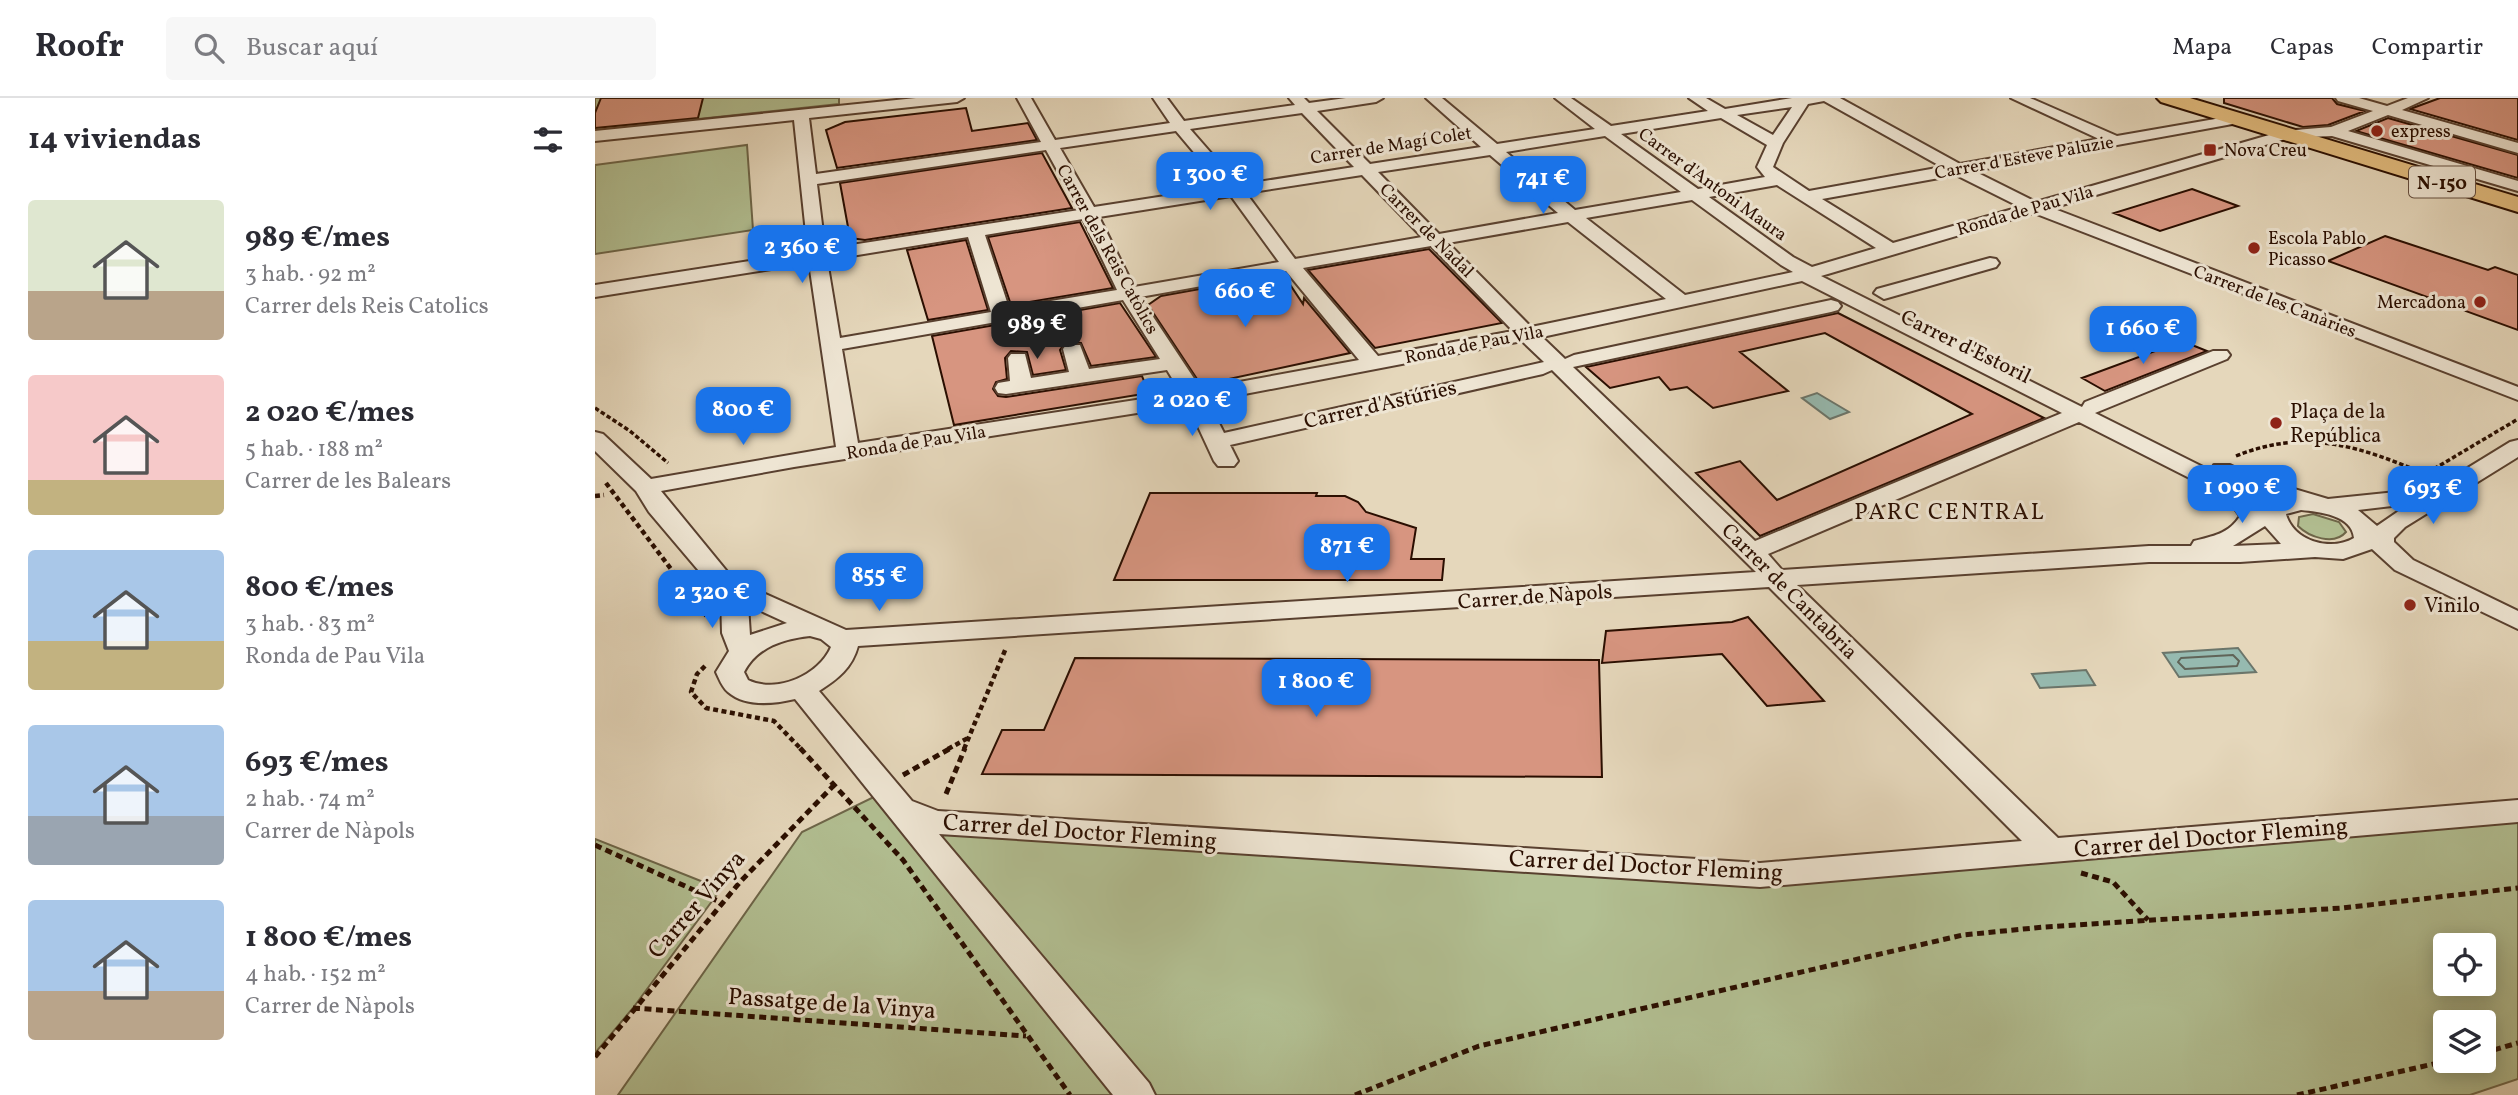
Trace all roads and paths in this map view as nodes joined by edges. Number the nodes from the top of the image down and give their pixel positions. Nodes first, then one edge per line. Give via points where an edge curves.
1 (957, 98) edge
2 (1024, 98) edge
3 (1160, 98) edge
4 (1376, 98) edge
5 (1433, 98) edge
6 (1562, 98) edge
7 (1696, 98) edge
8 (1829, 98) edge
9 (2018, 98) edge
10 (2168, 98) edge
11 (2343, 98) edge
12 (2421, 98) edge
13 (1812, 99) edge
14 (1301, 103) edge
15 (2386, 111) junction
16 (1722, 113) junction
17 (801, 115) junction
18 (2238, 119) junction
19 (1179, 127) junction
20 (2507, 130) dead end
21 (1607, 131) junction
22 (2333, 131) junction
23 (2288, 135) junction
24 (595, 136) edge
25 (2485, 138) junction
26 (2115, 141) junction
27 (1775, 143) junction
28 (1050, 145) junction
29 (1492, 148) junction
30 (2518, 148) edge
31 (1366, 168) junction
32 (1957, 169) junction
33 (1782, 179) junction
34 (808, 180) junction
35 (2518, 186) edge
36 (1234, 189) junction
37 (1696, 194) junction
38 (1809, 196) junction
39 (2518, 205) edge
40 (2033, 207) junction
41 (1088, 211) junction
42 (1573, 217) junction
43 (975, 230) junction
44 (1437, 240) junction
45 (1889, 249) junction
46 (817, 256) junction
47 (1990, 263) dead end
48 (1292, 267) junction
49 (1810, 273) junction
50 (595, 291) edge
51 (1884, 293) dead end
52 (1129, 295) junction
53 (1681, 301) junction
54 (1831, 306) dead end
55 (1002, 316) junction
56 (1527, 334) junction
57 (833, 345) junction
58 (1073, 349) dead end
59 (2220, 355) dead end
60 (1019, 358) dead end
61 (1574, 361) dead end
62 (1174, 363) junction
63 (1373, 363) junction
64 (1543, 368) dead end
65 (1081, 377) junction
66 (2518, 394) edge
67 (1195, 397) junction
68 (595, 408) edge
69 (2087, 410) junction
70 (2518, 419) edge
71 (595, 439) edge
72 (2518, 447) edge
73 (1222, 451) joint
74 (848, 452) junction
75 (673, 464) dead end
76 (2214, 467) junction
77 (600, 474) dead end
78 (2425, 474) junction
79 (2416, 480) dead end
80 (646, 487) junction
81 (2450, 489) junction
82 (604, 495) dead end
83 (595, 496) edge
84 (2317, 504) junction
85 (2263, 520) junction
86 (2364, 527) junction
87 (2382, 546) junction
88 (2318, 549) junction
89 (1752, 552) junction
90 (2149, 554) junction
91 (1777, 580) junction
92 (724, 585) junction
93 (710, 621) dead end
94 (2518, 621) edge
95 (835, 644) junction
96 (1008, 644) dead end
97 (743, 651) junction
98 (715, 656) dead end
99 (801, 688) junction
100 (969, 738) junction
101 (902, 775) dead end
102 (835, 784) junction
103 (946, 794) dead end
104 (901, 809) junction
105 (2518, 811) edge
106 (595, 845) edge
107 (2050, 850) junction
108 (2518, 888) edge
109 (720, 902) junction
110 (2148, 920) junction
111 (633, 1008) junction
112 (1027, 1037) junction
113 (2518, 1043) edge
114 (2496, 1049) edge
115 (595, 1057) edge
116 (2433, 1064) edge
117 (1070, 1095) edge
118 (1136, 1095) edge
119 (1355, 1095) edge
120 (2297, 1095) edge

1 - 17 street
2 - 28 street, Carrer dels Reis Catòlics
3 - 19 street
4 - 14 street
5 - 29 street
6 - 21 street, Carrer d'Antoni Maura
7 - 16 street
8 - 32 street
9 - 26 street
10 - 18 main road, N-150
11 - 15 street
12 - 15 street
13 - 16 street, Carrer de Magí Colet
13 - 27 street
14 - 19 street
14 - 31 street, Carrer de Nadal
15 - 22 street
15 - 25 street
16 - 21 street, Carrer de Magí Colet
16 - 27 street
17 - 24 street
17 - 34 street
18 - 23 main road, N-150
18 - 26 street, Carrer d'Esteve Paluzie
19 - 28 street
19 - 36 street
20 - 25 street
21 - 29 street, Carrer de Magí Colet
21 - 37 street, Carrer d'Antoni Maura
22 - 23 street, Ronda de Pau Vila
22 - 35 street
23 - 39 main road, N-150
23 - 40 street, Ronda de Pau Vila
25 - 30 street
26 - 32 street, Carrer d'Esteve Paluzie
27 - 33 street via 1765,167
28 - 34 street
28 - 41 street, Carrer dels Reis Catòlics
29 - 31 street, Carrer de Magí Colet
29 - 42 street
31 - 36 street, Carrer de Magí Colet
31 - 44 street, Carrer de Nadal
32 - 38 street, Carrer d'Esteve Paluzie
32 - 40 street
33 - 37 street
33 - 38 street
34 - 46 street
36 - 41 street, Carrer de Magí Colet
36 - 48 street
37 - 42 street
37 - 49 street, Carrer d'Antoni Maura
38 - 45 street
40 - 45 street, Ronda de Pau Vila
40 - 66 street, Carrer de les Canàries
41 - 43 street, Carrer de Magí Colet
41 - 52 street, Carrer dels Reis Catòlics
42 - 44 street
42 - 53 street
43 - 46 street, Carrer de Magí Colet
43 - 55 street
44 - 48 street
44 - 56 street, Carrer de Nadal
45 - 49 street, Ronda de Pau Vila
46 - 50 street, Carrer de Magí Colet
46 - 57 street
47 - 51 street
48 - 52 street
48 - 63 street
49 - 53 street, Ronda de Pau Vila
49 - 69 street, Carrer d'Estoril
52 - 55 street
52 - 62 street, Carrer dels Reis Catòlics
53 - 56 street, Ronda de Pau Vila
54 - 61 street
55 - 57 street
56 - 63 street, Ronda de Pau Vila
56 - 89 street, Carrer de Cantabria
57 - 74 street
58 - 65 street
59 - 69 street
60 - 65 street via 1014,386
62 - 65 street
62 - 67 street, Carrer dels Reis Catòlics
63 - 67 street, Ronda de Pau Vila
64 - 73 street, Carrer d'Astúries
67 - 73 street, Carrer dels Reis Catòlics
67 - 74 street, Ronda de Pau Vila
68 - 75 path via 630,430 665,463
69 - 76 street, Carrer d'Estoril
69 - 85 street, Carrer d'Estoril via 2235,492
69 - 89 street
70 - 78 path
71 - 80 street
72 - 81 street
74 - 80 street, Ronda de Pau Vila
76 - 78 path via 2256,446 2303,440 2366,450
76 - 84 street, Carrer d'Estoril
77 - 93 path
78 - 79 path
80 - 92 street
81 - 84 street via 2415,497
81 - 87 street via 2385,531
82 - 83 path
84 - 85 street, Carrer de Nàpols via 2280,507
84 - 86 street, Carrer d'Estoril via 2353,517
85 - 88 street, Carrer d'Estoril via 2292,540
85 - 90 street, Carrer de Nàpols via 2225,541
86 - 87 street
86 - 88 street, Carrer de Nàpols via 2367,541 2360,547
87 - 94 street via 2404,565
88 - 90 street, Carrer de Nàpols
89 - 91 street, Carrer de Cantabria
90 - 91 street, Carrer de Nàpols
91 - 95 street, Carrer de Nàpols via 920,634
91 - 107 street, Carrer de Cantabria
92 - 95 street
92 - 97 street via 734,596 736,633
95 - 97 street via 810,628 774,634
95 - 99 street via 823,677
96 - 100 path
97 - 99 street via 730,671 739,688 766,694
98 - 102 path via 697,674 691,692 706,708 775,721
99 - 104 street
100 - 101 path
100 - 103 path
102 - 109 path, Carrer Vinya
102 - 112 path via 903,860
104 - 107 street, Carrer del Doctor Fleming via 935,822 974,827 1760,875
104 - 118 street
105 - 107 street, Carrer del Doctor Fleming
106 - 109 path
107 - 110 path via 2070,870 2113,882
108 - 110 path via 2342,908
109 - 111 path, Carrer Vinya
110 - 119 path via 1963,935 1479,1046
111 - 112 path, Passatge de la Vinya
111 - 115 path, Carrer Vinya
112 - 117 path
113 - 114 path
116 - 120 path

